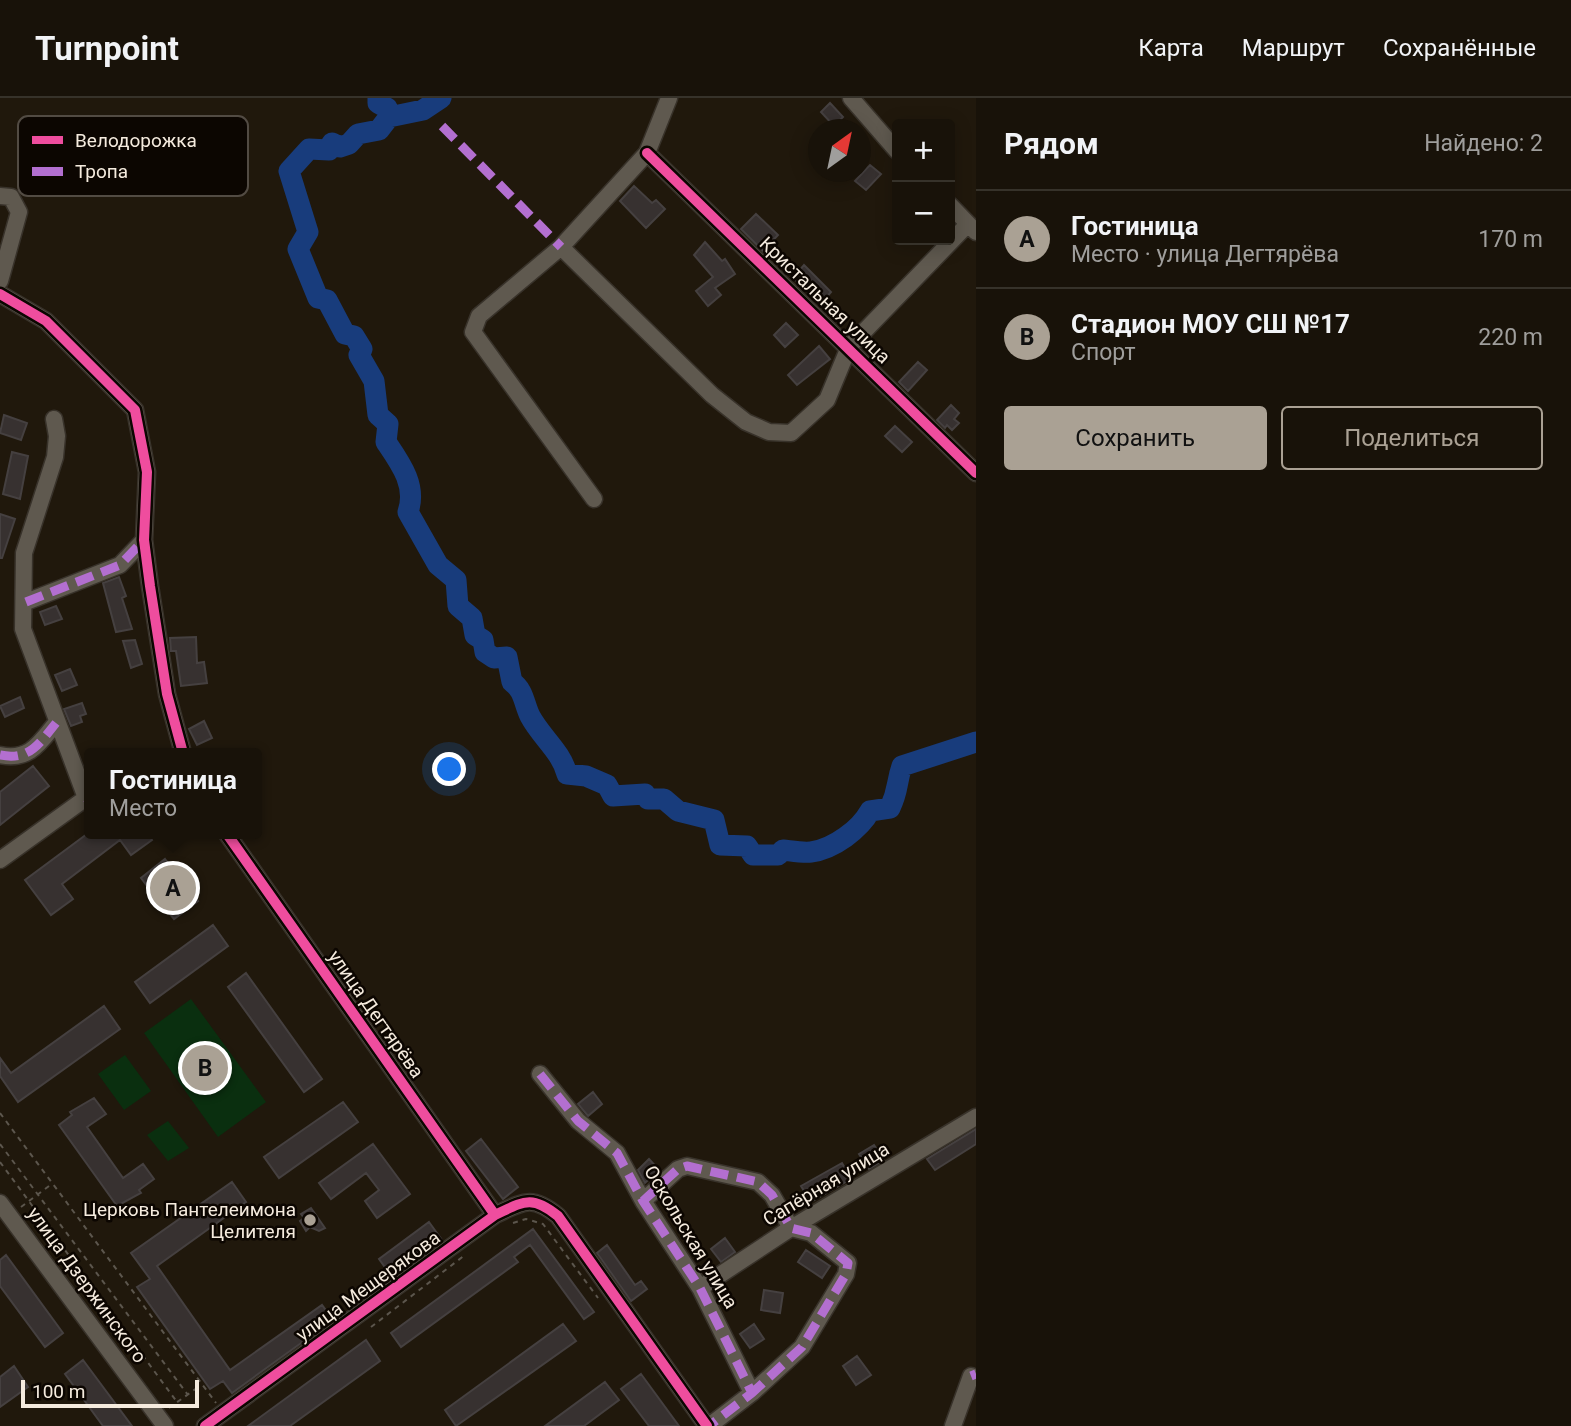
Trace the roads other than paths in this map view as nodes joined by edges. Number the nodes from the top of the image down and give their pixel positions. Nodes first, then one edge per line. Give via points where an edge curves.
1 (669, 98) edge
2 (851, 98) edge
3 (892, 145) edge
4 (648, 153) junction
5 (0, 196) edge
6 (955, 210) edge
7 (972, 228) edge
8 (561, 247) junction
9 (0, 281) edge
10 (0, 294) edge
11 (849, 347) junction
12 (54, 418) dead end
13 (976, 472) edge
14 (594, 499) dead end
15 (144, 540) junction
16 (26, 602) junction
17 (56, 723) junction
18 (182, 748) edge
19 (0, 755) edge
20 (84, 792) edge
21 (84, 801) edge
22 (231, 839) edge
23 (0, 860) edge
24 (540, 1074) dead end
25 (976, 1116) edge
26 (643, 1201) junction
27 (4, 1209) edge
28 (495, 1215) junction
29 (791, 1228) junction
30 (700, 1288) junction
31 (971, 1376) dead end
32 (752, 1393) junction
33 (161, 1422) edge
34 (205, 1426) edge
35 (708, 1426) edge
36 (953, 1426) edge

1 - 4 street
2 - 3 street
4 - 8 street
4 - 11 street, Кристальная улица
5 - 9 street via 11,197 19,212
6 - 7 street
7 - 11 street
8 - 11 street via 712,395 747,422 769,432 791,433 827,400
8 - 14 street via 479,316 473,332
10 - 15 street via 46,321 135,410 147,472
11 - 13 street, Кристальная улица
12 - 16 street via 55,457 24,553
15 - 16 street via 120,565
15 - 18 street via 167,694
16 - 17 street via 23,629
17 - 19 street via 32,752 21,757
17 - 20 street
21 - 23 street
22 - 28 street, улица Дегтярёва
24 - 26 street, Оскольская улица via 578,1121 617,1153
25 - 29 street, Сапёрная улица
26 - 29 street via 687,1166 758,1182 772,1195
26 - 30 street, Оскольская улица
27 - 33 street, улица Дзержинского
28 - 34 street, улица Мещерякова
28 - 35 street, улица Мещерякова via 527,1200 558,1216
29 - 30 street, Сапёрная улица
29 - 32 street via 811,1233 844,1257 846,1274 802,1347
30 - 32 street, Оскольская улица
31 - 36 street
32 - 35 street

